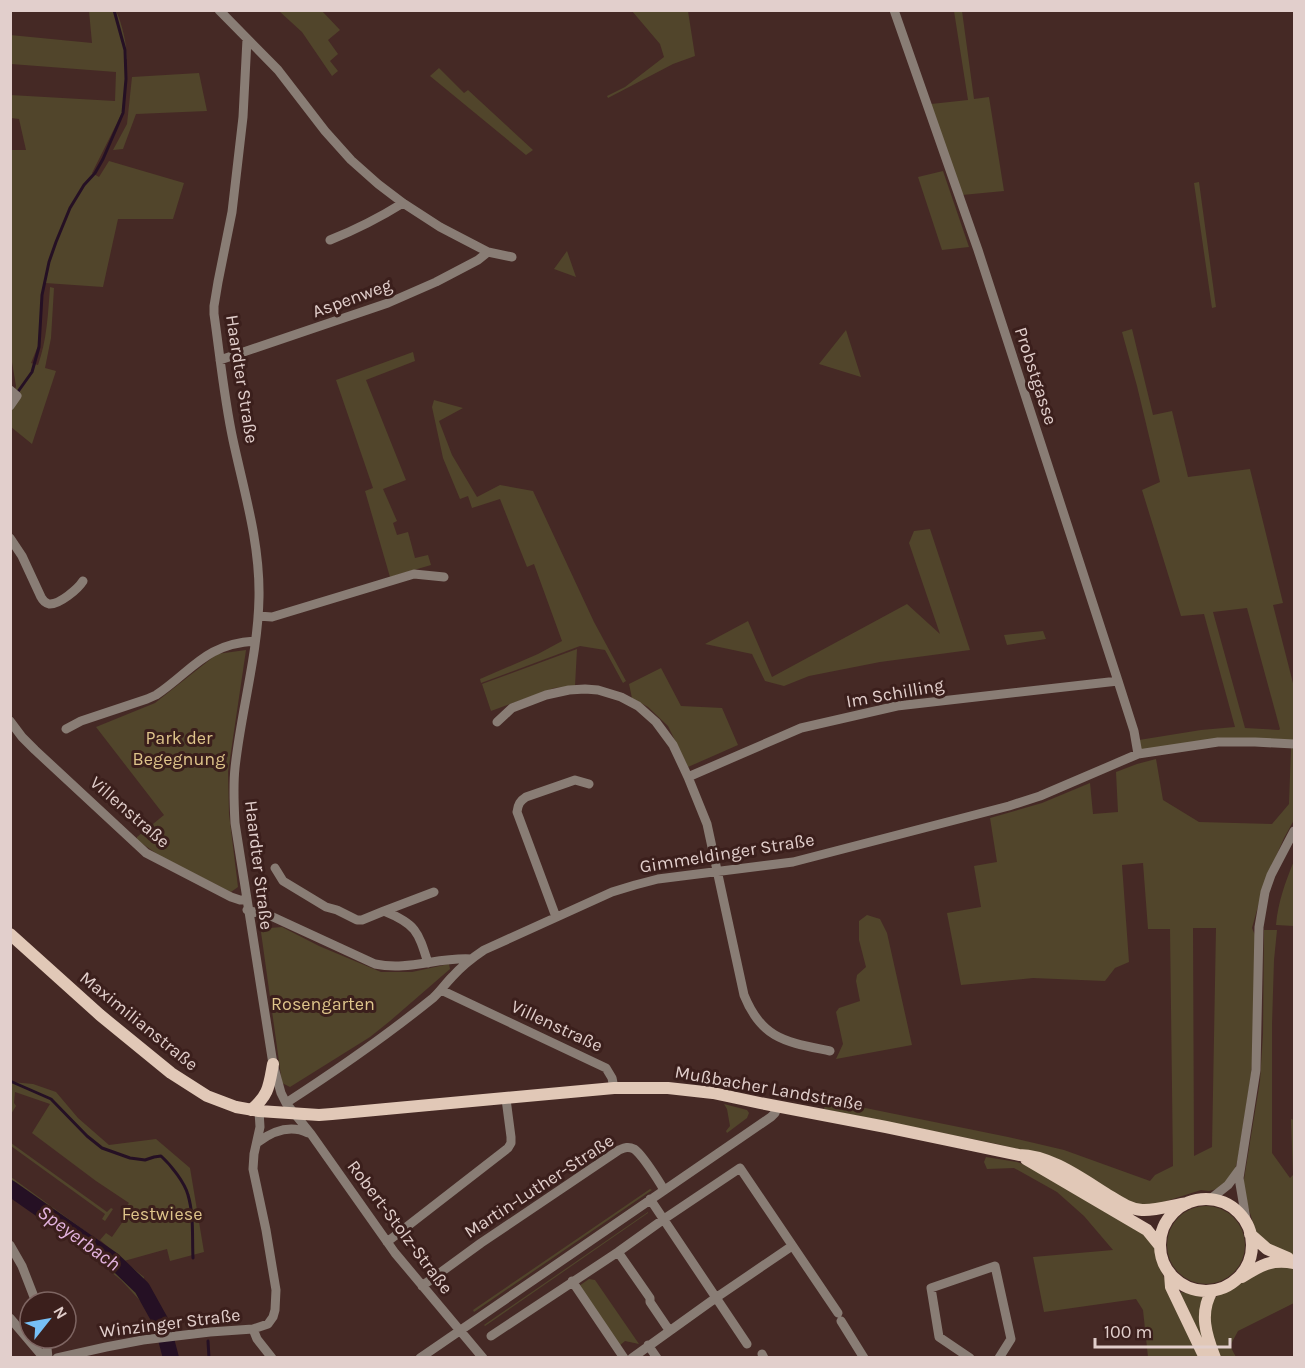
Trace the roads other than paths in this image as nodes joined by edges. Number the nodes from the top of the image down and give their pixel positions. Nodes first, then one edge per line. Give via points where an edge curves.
1 (219, 10) edge
2 (894, 10) edge
3 (248, 39) junction
4 (403, 203) junction
5 (330, 240) dead end
6 (488, 252) junction
7 (512, 257) dead end
8 (220, 360) junction
9 (14, 393) edge
10 (10, 406) edge
11 (10, 538) edge
12 (444, 578) dead end
13 (83, 581) dead end
14 (258, 616) junction
15 (255, 641) junction
16 (1118, 681) junction
17 (10, 721) edge
18 (497, 722) dead end
19 (66, 729) dead end
20 (1294, 744) edge
21 (1138, 754) junction
22 (688, 777) junction
23 (589, 784) dead end
24 (1294, 831) edge
25 (275, 868) dead end
26 (718, 871) junction
27 (434, 892) dead end
28 (247, 905) junction
29 (384, 911) junction
30 (556, 917) junction
31 (10, 934) edge
32 (471, 959) junction
33 (428, 963) junction
34 (441, 990) junction
35 (830, 1051) dead end
36 (273, 1064) junction
37 (614, 1088) junction
38 (507, 1099) junction
39 (286, 1103) junction
40 (778, 1106) junction
41 (255, 1111) junction
42 (294, 1114) junction
43 (311, 1134) junction
44 (258, 1142) junction
45 (1019, 1155) junction
46 (1240, 1168) junction
47 (664, 1190) junction
48 (650, 1199) junction
49 (1209, 1200) junction
50 (1188, 1203) junction
51 (663, 1219) junction
52 (1249, 1230) junction
53 (387, 1242) junction
54 (10, 1245) edge
55 (792, 1246) junction
56 (1160, 1246) junction
57 (618, 1252) junction
58 (1294, 1262) edge
59 (1170, 1274) junction
60 (572, 1281) junction
61 (1236, 1281) junction
62 (422, 1286) junction
63 (31, 1290) edge
64 (1212, 1291) junction
65 (717, 1297) junction
66 (10, 1318) edge
67 (253, 1329) junction
68 (460, 1330) junction
69 (669, 1330) junction
70 (491, 1336) dead end
71 (747, 1344) dead end
72 (648, 1345) junction
73 (46, 1358) edge
74 (57, 1358) edge
75 (272, 1358) edge
76 (420, 1358) edge
77 (483, 1358) edge
78 (624, 1358) edge
79 (632, 1358) edge
80 (657, 1358) edge
81 (864, 1358) edge
82 (970, 1358) edge
83 (999, 1358) edge
84 (1205, 1358) edge
85 (1215, 1358) edge

1 - 3 street
2 - 16 street, Probstgasse via 978,250
3 - 4 street via 278,70 338,146 371,179
3 - 8 street, Haardter Straße via 232,212 214,306
4 - 5 street
4 - 6 street
6 - 7 street
6 - 8 street, Aspenweg via 436,282 388,303
8 - 14 street, Haardter Straße via 252,525
9 - 10 street
11 - 13 street via 45,603 66,597
12 - 14 street via 414,574 272,617
14 - 15 street, Haardter Straße
15 - 19 street via 230,644 212,652 156,695
15 - 28 street, Haardter Straße via 234,780 235,822
16 - 21 street, Probstgasse
16 - 22 street, Im Schilling via 897,706 801,728
17 - 28 street, Villenstraße via 35,750 147,853
18 - 22 street via 512,708 569,690 611,693 638,706 656,722 673,745
20 - 21 street, Gimmeldinger Straße via 1218,742
21 - 26 street, Gimmeldinger Straße via 1009,806 793,862
22 - 26 street via 707,824
23 - 30 street via 575,780 526,797 517,806
24 - 46 street via 1271,875 1262,907 1257,1052
25 - 29 street via 283,881 357,920
26 - 30 street, Gimmeldinger Straße via 635,885
26 - 35 street via 749,1009 780,1038
27 - 29 street
28 - 33 street, Villenstraße via 375,964 390,967
28 - 36 street, Haardter Straße
29 - 33 street via 411,925
30 - 32 street, Gimmeldinger Straße
31 - 41 main road, Maximilianstraße via 171,1073 207,1096
32 - 33 street, Villenstraße
32 - 34 street, Gimmeldinger Straße
34 - 37 street, Villenstraße via 606,1068
34 - 39 street, Gimmeldinger Straße via 359,1055
36 - 39 street, Haardter Straße
36 - 41 main road via 269,1089
37 - 38 main road, Mußbacher Landstraße
37 - 40 main road, Mußbacher Landstraße via 687,1089
38 - 42 main road, Mußbacher Landstraße
38 - 53 street via 511,1137 508,1148
39 - 42 street, Haardter Straße
40 - 45 main road, Mußbacher Landstraße
40 - 47 street via 771,1117
41 - 42 main road, Maximilianstraße
41 - 44 street, Winzinger Straße via 260,1127
42 - 43 street, Robert-Stolz-Straße
43 - 44 street via 288,1129 268,1134
43 - 53 street, Robert-Stolz-Straße
44 - 67 street, Winzinger Straße via 253,1169 276,1302 268,1324
45 - 50 main road, Mußbacher Landstraße via 1043,1159 1136,1209
45 - 56 main road via 1140,1226
46 - 49 street via 1228,1185
46 - 52 street
47 - 48 street
47 - 62 street, Martin-Luther-Straße via 638,1152 626,1147
48 - 51 street
48 - 68 street
49 - 50 main road
49 - 52 main road via 1229,1206
50 - 56 main road via 1169,1218
51 - 55 street via 740,1168
51 - 57 street
51 - 65 street
52 - 58 main road via 1267,1249
52 - 61 main road via 1249,1262
53 - 62 street, Robert-Stolz-Straße
54 - 63 street
55 - 65 street
55 - 81 street
56 - 59 main road
57 - 60 street
57 - 69 street
58 - 61 main road via 1267,1263
59 - 64 main road via 1188,1288
59 - 84 main road via 1171,1287
60 - 70 street
60 - 78 street
61 - 64 main road
62 - 68 street, Robert-Stolz-Straße
64 - 85 main road via 1204,1316
65 - 69 street
65 - 71 street
66 - 73 street
67 - 74 street, Winzinger Straße via 154,1339
67 - 75 street, Winzinger Straße
68 - 76 street
68 - 77 street, Robert-Stolz-Straße
69 - 72 street
72 - 79 street
72 - 80 street
82 - 83 street via 939,1337 931,1288 995,1266 1011,1339

